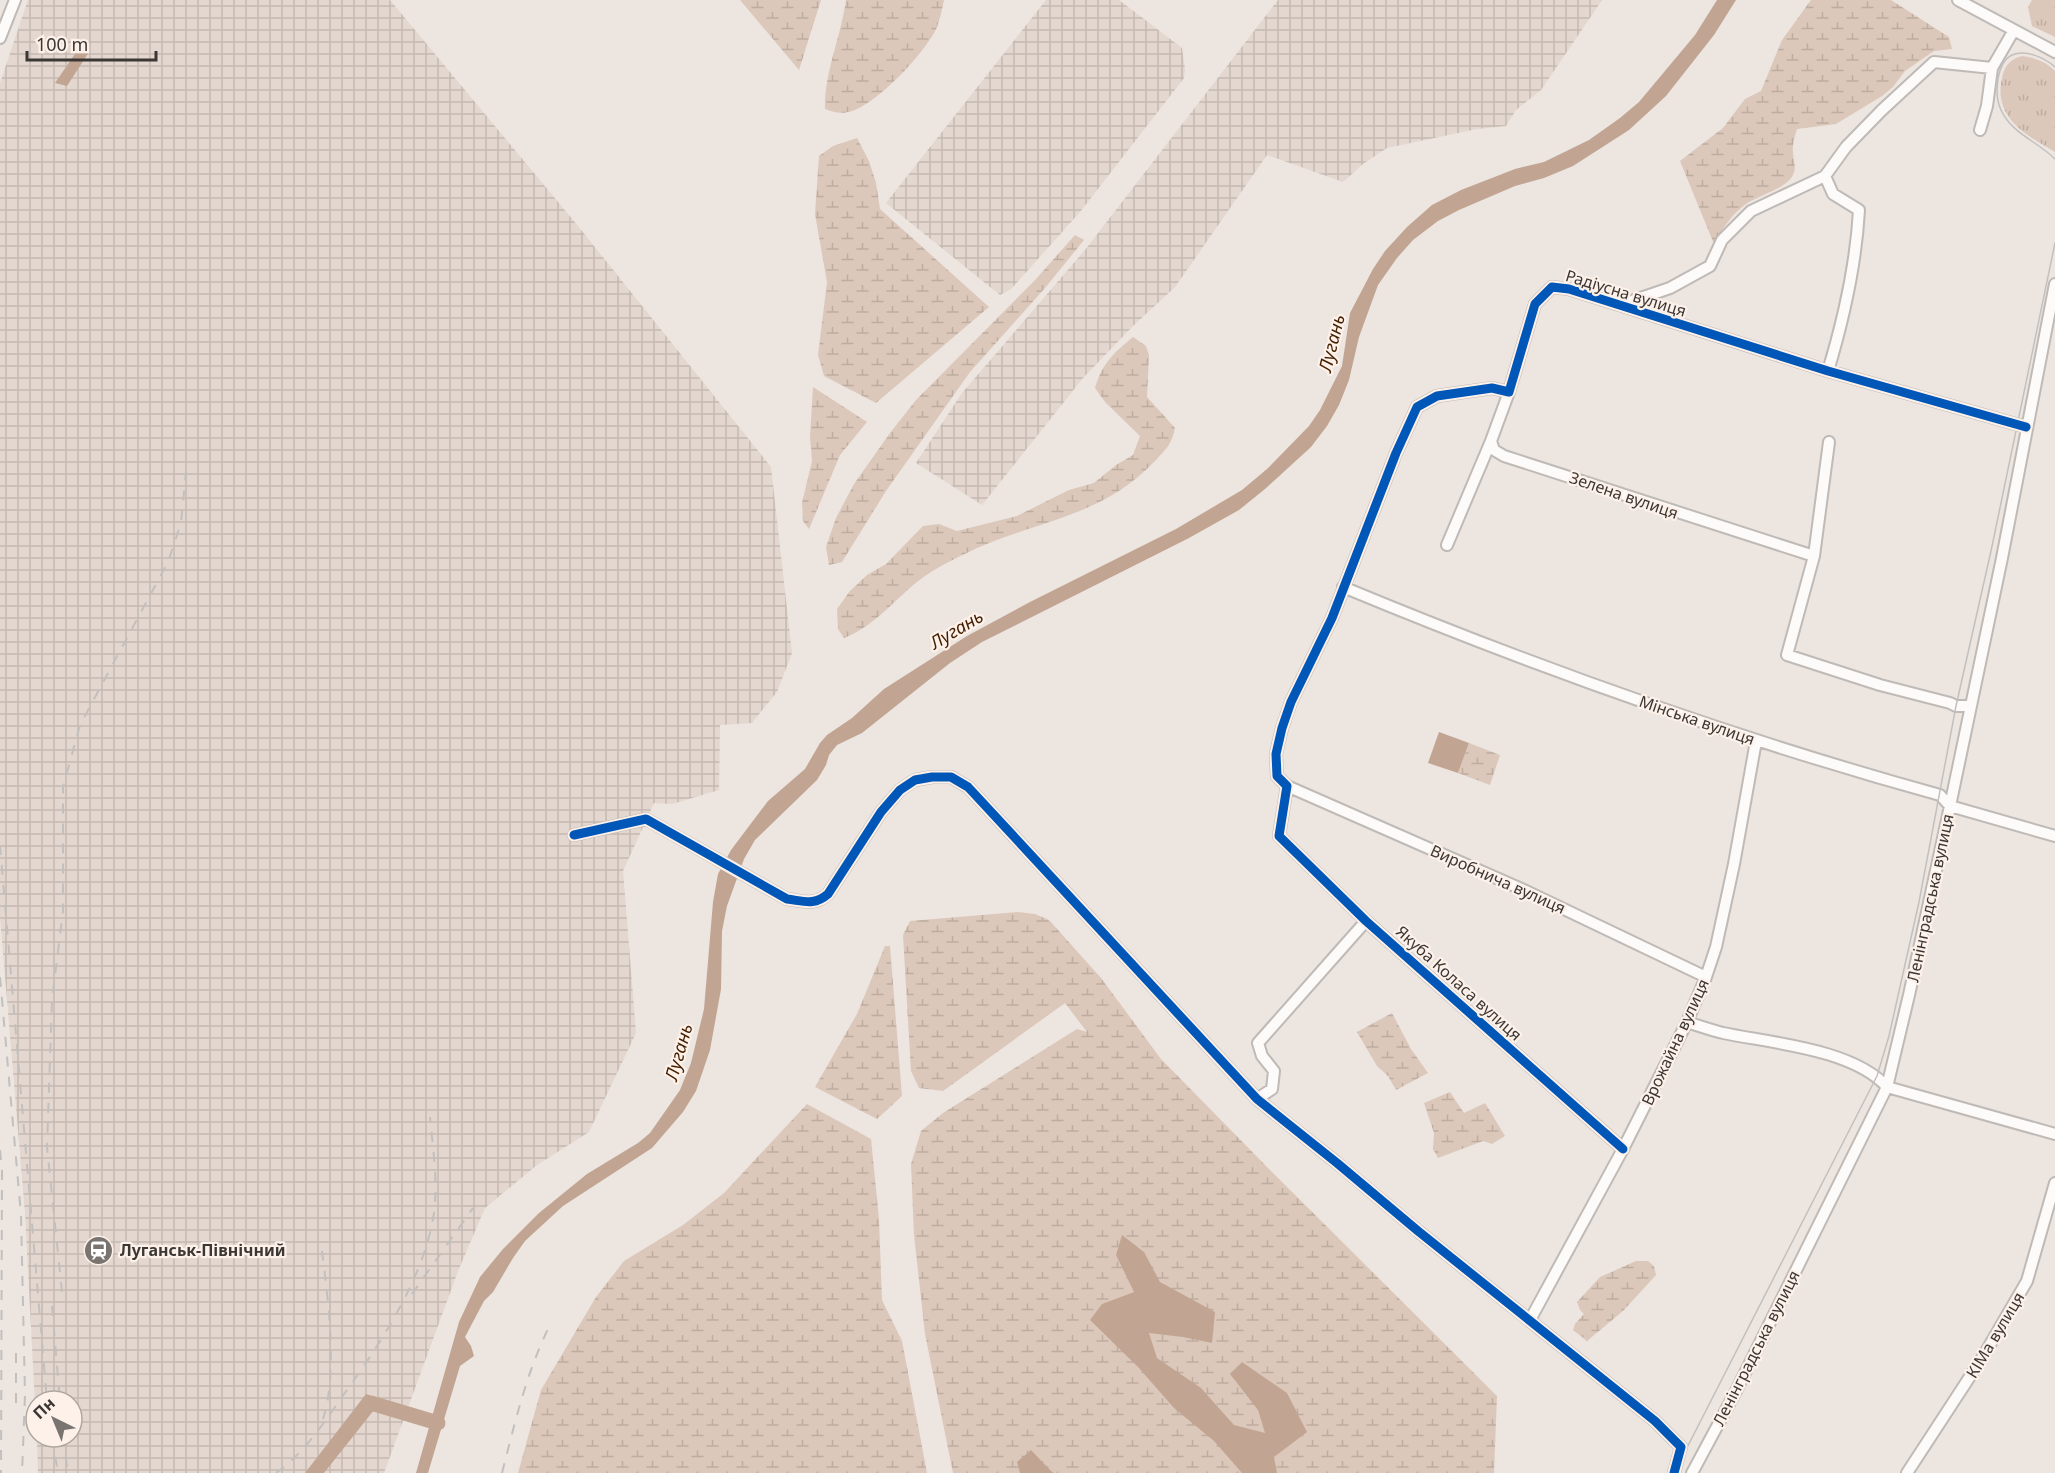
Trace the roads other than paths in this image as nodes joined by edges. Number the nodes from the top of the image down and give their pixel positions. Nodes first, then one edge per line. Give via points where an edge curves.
1 (15, 0) edge
2 (1958, 0) edge
3 (2014, 30) junction
4 (0, 38) edge
5 (2055, 52) edge
6 (1992, 68) junction
7 (1980, 130) dead end
8 (1825, 176) junction
9 (2055, 284) edge
10 (1620, 305) junction
11 (1828, 371) junction
12 (1509, 392) junction
13 (2026, 427) junction
14 (1491, 441) junction
15 (1829, 442) dead end
16 (1447, 545) dead end
17 (1814, 556) junction
18 (1343, 587) junction
19 (1970, 706) junction
20 (1756, 741) junction
21 (1287, 786) junction
22 (1950, 806) junction
23 (574, 835) dead end
24 (2055, 836) edge
25 (1366, 921) junction
26 (1706, 977) junction
27 (1687, 1022) junction
28 (1887, 1087) junction
29 (1257, 1099) junction
30 (2055, 1134) edge
31 (1623, 1149) junction
32 (2055, 1183) edge
33 (1530, 1320) junction
34 (1674, 1473) edge
35 (1692, 1473) edge
36 (1907, 1473) edge

1 - 4 street
2 - 3 street
3 - 5 street
3 - 6 street
6 - 7 street
6 - 8 street via 1934,62 1846,147
8 - 10 street via 1751,211 1722,240 1710,266 1670,288
8 - 11 street via 1833,194 1859,210 1850,284
9 - 13 street, Ленінградська вулиця
10 - 11 street, Радіусна вулиця
10 - 12 street, Радіусна вулиця via 1552,286 1535,304
11 - 13 street, Радіусна вулиця
12 - 14 street
12 - 18 street via 1492,388 1437,396 1417,407
13 - 19 street, Ленінградська вулиця
14 - 16 street
14 - 17 street, Зелена вулиця via 1494,450 1504,456
15 - 17 street
17 - 19 street via 1787,655 1880,685 1956,706
18 - 20 street, Мінська вулиця via 1454,633
18 - 21 street via 1282,728 1276,754 1277,776
19 - 22 street, Ленінградська вулиця
20 - 22 street, Мінська вулиця via 1940,795
20 - 26 street, Врожайна вулиця via 1734,864
21 - 25 street, Якуба Коласа вулиця via 1278,836
21 - 26 street, Виробнича вулиця via 1526,891
22 - 24 street, Мінська вулиця
22 - 28 street, Ленінградська вулиця
23 - 29 street via 646,819 787,899 819,901 828,894 900,789 915,780 951,777 968,787
25 - 29 street via 1258,1043 1274,1071 1272,1089
25 - 31 street, Якуба Коласа вулиця
26 - 27 street, Врожайна вулиця
27 - 28 street via 1835,1057 1867,1070
27 - 31 street, Врожайна вулиця
28 - 30 street
28 - 35 street, Ленінградська вулиця
29 - 33 street
31 - 33 street, Врожайна вулиця
32 - 36 street, КІМа вулиця via 2028,1281
33 - 34 street via 1655,1421 1681,1447

